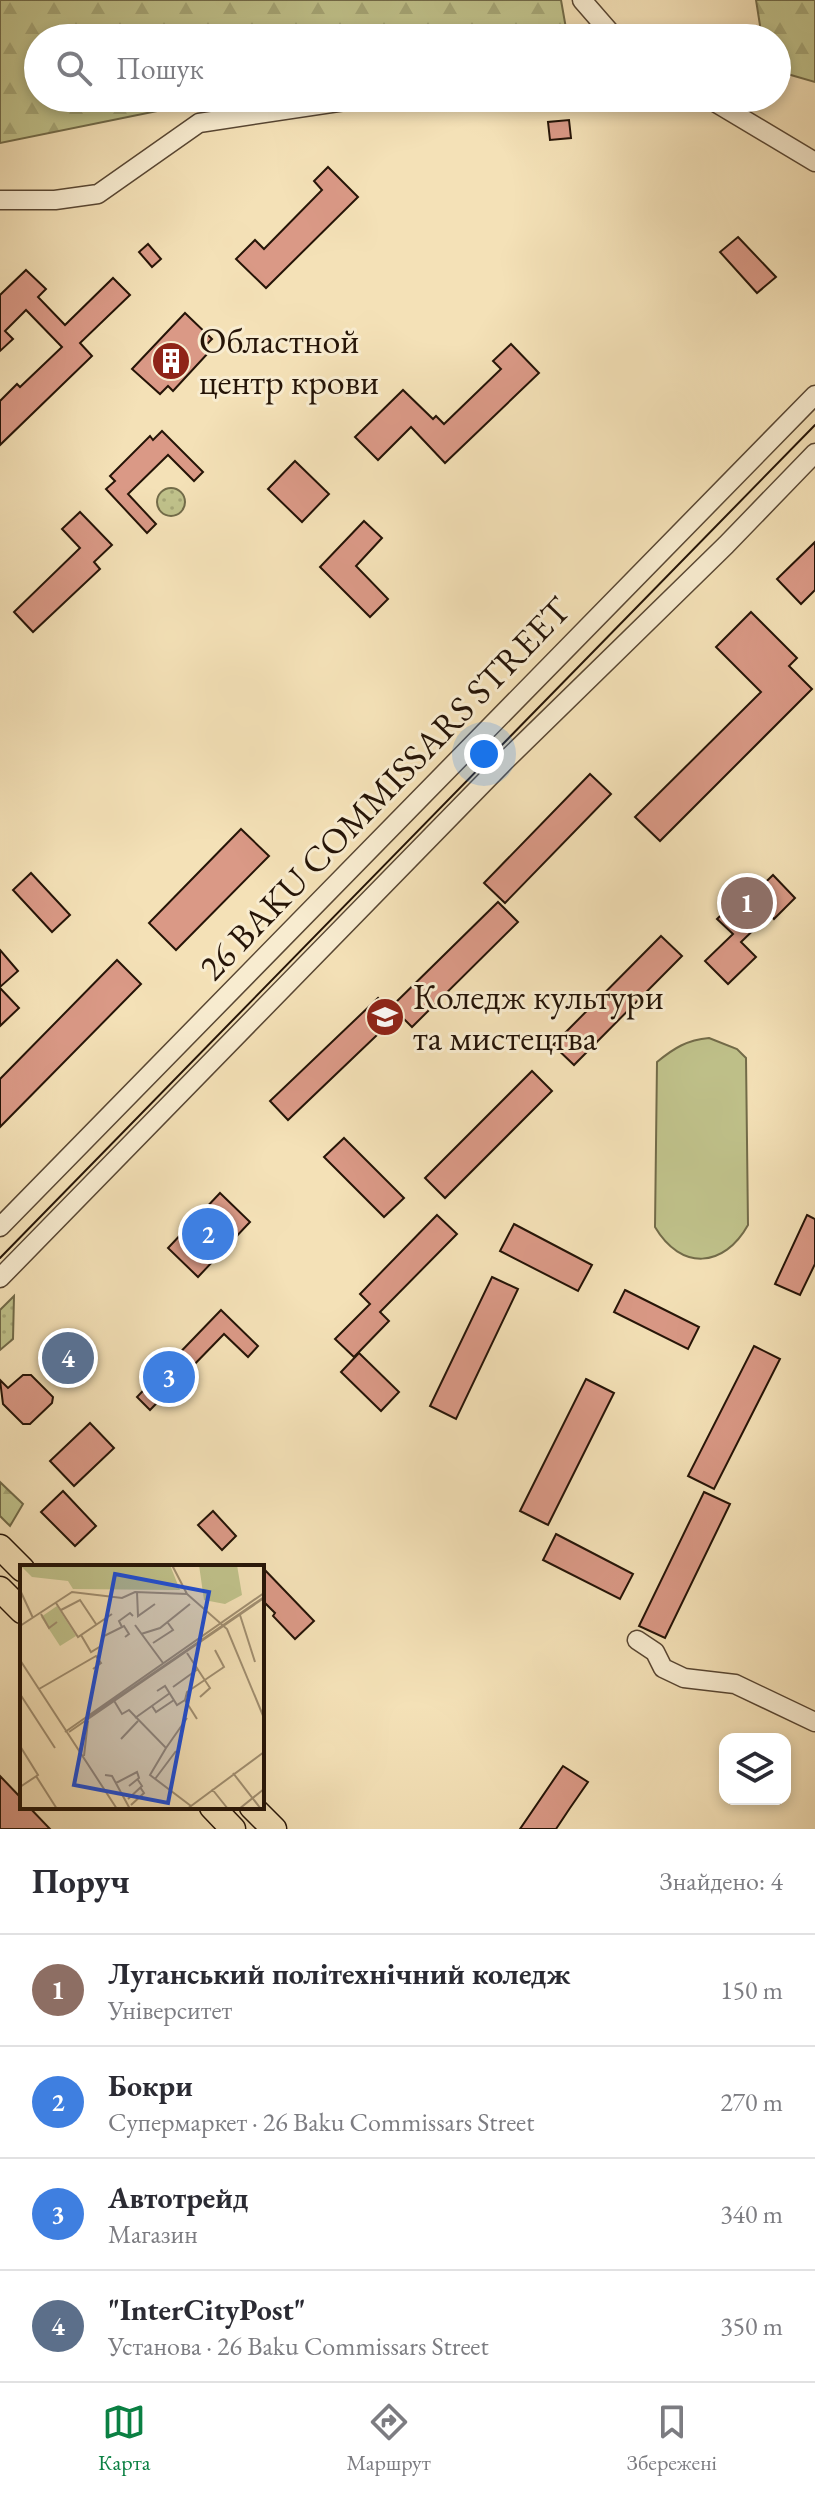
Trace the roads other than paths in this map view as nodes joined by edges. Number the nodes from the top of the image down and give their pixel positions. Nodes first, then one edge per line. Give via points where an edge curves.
1 (582, 0) edge
2 (603, 24) edge
3 (272, 112) edge
4 (731, 112) edge
5 (815, 162) edge
6 (0, 200) edge
7 (815, 395) edge
8 (815, 453) edge
9 (0, 1227) edge
10 (4, 1267) edge
11 (0, 1547) edge
12 (20, 1567) edge
13 (0, 1589) edge
14 (20, 1609) edge
15 (637, 1640) dead end
16 (815, 1722) edge
17 (214, 1809) edge
18 (254, 1809) edge
19 (233, 1829) edge
20 (274, 1829) edge

1 - 2 street
3 - 6 street via 199,123 98,194
4 - 5 street
7 - 9 street, 26 BAKU COMMISSARS STREET
8 - 10 street, 26 BAKU COMMISSARS STREET
11 - 12 main road
13 - 14 main road
15 - 16 street via 655,1652 663,1668 684,1678 735,1684
17 - 19 main road
18 - 20 main road

